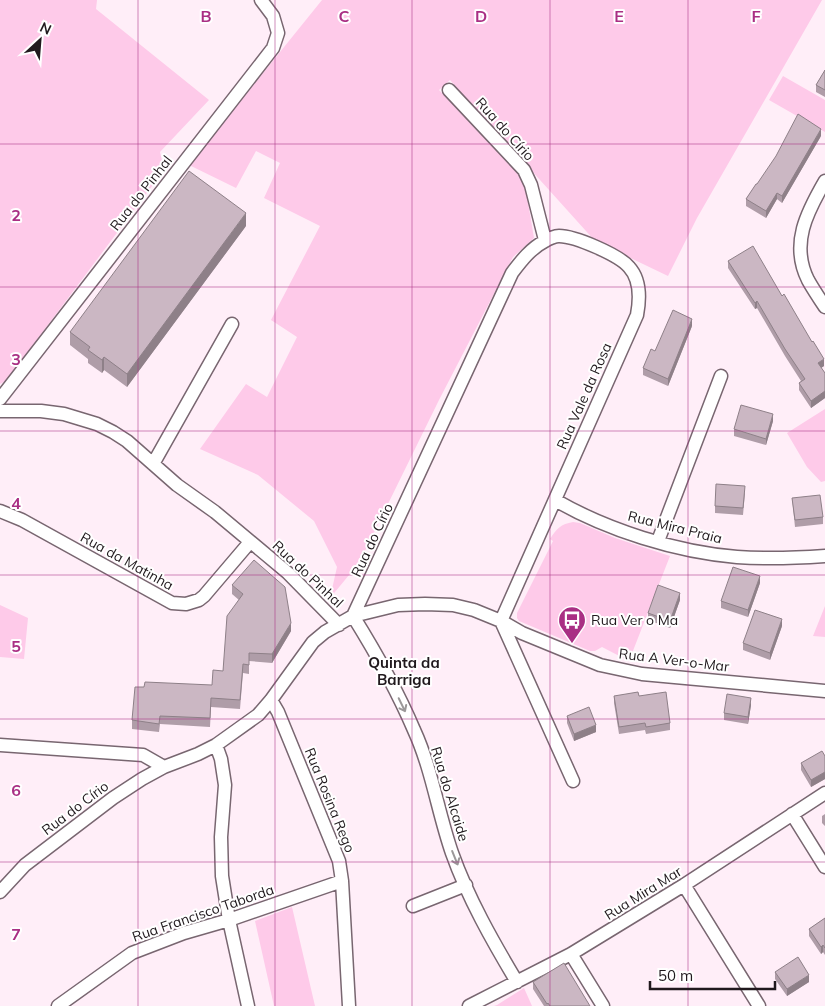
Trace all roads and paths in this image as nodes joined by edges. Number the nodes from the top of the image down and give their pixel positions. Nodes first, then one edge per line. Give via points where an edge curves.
1 (261, 0) edge
2 (449, 90) dead end
3 (825, 181) edge
4 (545, 240) junction
5 (825, 307) edge
6 (232, 324) dead end
7 (721, 376) dead end
8 (0, 399) edge
9 (0, 411) edge
10 (153, 464) junction
11 (555, 500) junction
12 (0, 511) edge
13 (658, 541) junction
14 (250, 542) junction
15 (825, 556) edge
16 (353, 616) junction
17 (501, 621) junction
18 (339, 625) junction
19 (825, 692) edge
20 (271, 700) junction
21 (0, 745) edge
22 (216, 745) junction
23 (164, 767) junction
24 (573, 781) dead end
25 (825, 793) edge
26 (792, 814) junction
27 (825, 867) edge
28 (342, 882) junction
29 (466, 885) junction
30 (684, 885) junction
31 (0, 892) edge
32 (413, 906) dead end
33 (229, 920) junction
34 (571, 954) junction
35 (516, 982) junction
36 (58, 1006) edge
37 (248, 1006) edge
38 (349, 1006) edge
39 (469, 1006) edge
40 (603, 1006) edge
41 (759, 1006) edge

1 - 8 street, Rua do Pinhal via 278,33 272,48
2 - 4 street, Rua do Círio via 524,170
3 - 5 street via 809,209 799,243 808,280
4 - 11 street, Rua Vale da Rosa via 560,236 584,242 614,256 630,267 638,281 640,299 637,314
4 - 16 street, Rua do Círio via 512,273
6 - 10 street
7 - 13 street
9 - 10 street, Rua do Pinhal via 47,412 81,418 113,432
10 - 14 street, Rua do Pinhal
11 - 13 street, Rua Mira Praia via 604,524
11 - 17 street, Rua Vale da Rosa
12 - 14 street, Rua da Matinha via 179,604 192,603 204,596
13 - 15 street, Rua Mira Praia via 736,557
14 - 18 street, Rua do Pinhal via 288,573
16 - 17 street, Rua A Ver-o-Mar via 398,605 425,604 453,605
16 - 18 street, Rua do Círio
16 -> 29 street, Rua do Alcaide via 382,662 415,730 452,853
17 - 19 street, Rua A Ver-o-Mar via 522,633 600,664 642,674
17 - 24 street
18 - 20 street, Rua do Círio via 313,642
20 - 22 street, Rua do Círio via 258,715
20 - 28 street, Rua Rosina Rego via 339,861
21 - 23 street via 143,755
22 - 23 street, Rua do Círio
22 - 33 street via 222,760 225,785 221,858
23 - 31 street, Rua do Círio via 77,825 25,865
25 - 26 street, Rua Mira Mar
26 - 27 street
26 - 30 street, Rua Mira Mar
28 - 33 street, Rua Francisco Taborda
28 - 38 street, Rua Rosina Rego
29 - 32 street
29 - 35 street, Rua do Alcaide via 488,934
30 - 34 street, Rua Mira Mar
30 - 41 street
33 - 36 street, Rua Francisco Taborda via 132,953
33 - 37 street
34 - 35 street, Rua Mira Mar
34 - 40 street
35 - 39 street, Rua Mira Mar

